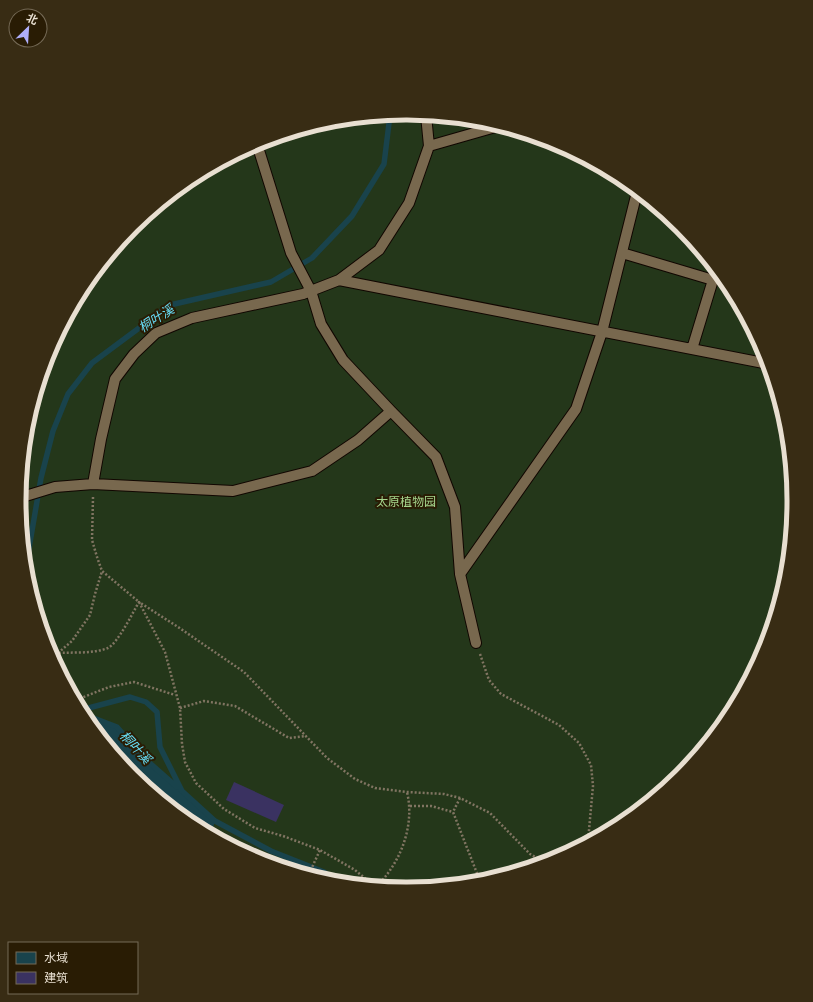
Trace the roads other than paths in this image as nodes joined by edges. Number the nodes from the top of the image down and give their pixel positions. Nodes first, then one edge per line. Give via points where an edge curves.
1 (427, 121) edge
2 (487, 129) edge
3 (429, 146) junction
4 (259, 150) edge
5 (636, 197) edge
6 (622, 253) junction
7 (339, 280) junction
8 (713, 280) joint
9 (311, 291) junction
10 (602, 332) junction
11 (692, 349) junction
12 (761, 363) edge
13 (391, 411) junction
14 (93, 484) junction
15 (26, 495) edge
16 (460, 574) junction
17 (476, 643) road end

1 - 3 lane
2 - 3 lane
3 - 7 lane via 409,203 379,250
4 - 9 lane via 291,253
5 - 6 lane
6 - 8 lane
6 - 10 lane
7 - 9 lane
7 - 10 lane
8 - 11 lane
9 - 13 lane via 321,324 343,360
9 - 14 lane via 192,318 156,333 134,354 115,378 100,439
10 - 11 lane
10 - 16 lane via 576,409
11 - 12 lane
13 - 14 lane via 358,440 312,470 233,491
13 - 16 lane via 436,457 455,507
14 - 15 lane via 55,487
16 - 17 lane

